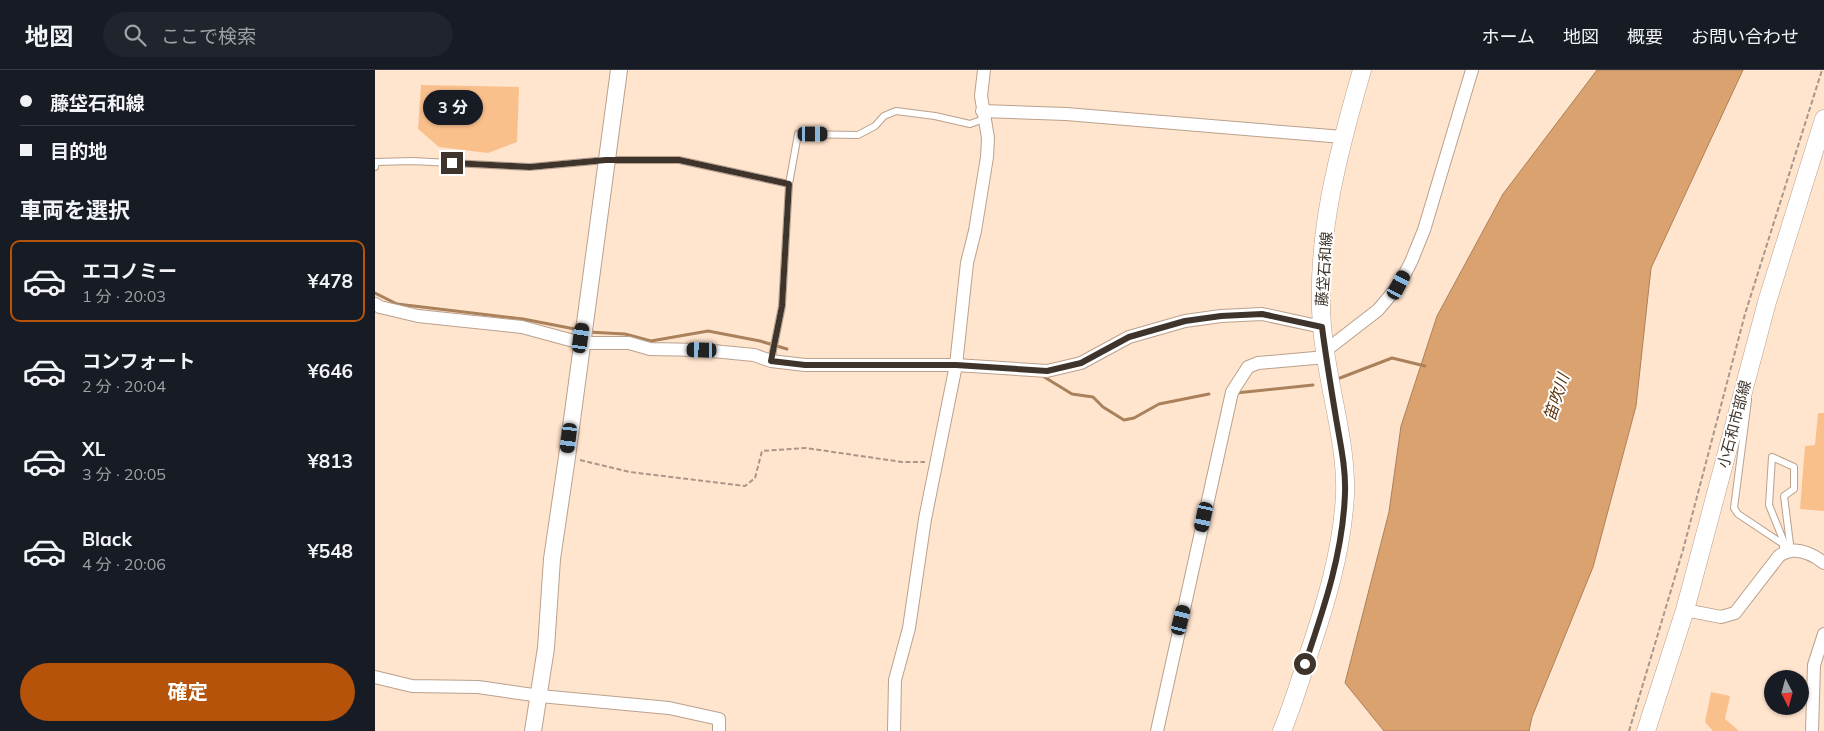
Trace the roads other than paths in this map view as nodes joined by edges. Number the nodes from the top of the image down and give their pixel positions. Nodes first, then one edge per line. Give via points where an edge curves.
1 (619, 70) edge
2 (984, 70) edge
3 (1362, 70) edge
4 (1472, 70) edge
5 (983, 115) junction
6 (1824, 119) edge
7 (1343, 137) junction
8 (606, 160) junction
9 (375, 167) edge
10 (789, 184) junction
11 (375, 304) edge
12 (1322, 327) junction
13 (582, 335) junction
14 (1326, 355) junction
15 (772, 356) junction
16 (956, 365) junction
17 (1744, 384) junction
18 (1788, 552) junction
19 (1824, 563) edge
20 (1685, 610) junction
21 (1824, 634) edge
22 (375, 677) edge
23 (540, 696) junction
24 (533, 731) edge
25 (719, 731) edge
26 (894, 731) edge
27 (1157, 731) edge
28 (1282, 731) edge
29 (1646, 731) edge
30 (1812, 731) edge

1 - 8 street
2 - 5 street
3 - 7 main road, 藤垈石和線
4 - 14 street via 1424,230 1411,262 1399,285 1378,310
5 - 7 street via 1067,114
5 - 10 lane via 970,124 896,111 858,135 798,134
5 - 16 street via 988,138 987,158 967,263
6 - 17 main road, 小石和市部線
7 - 12 main road, 藤垈石和線 via 1330,195 1320,291
8 - 9 lane via 530,167 377,162
8 - 10 lane via 679,160
8 - 13 street
10 - 15 lane via 782,306
11 - 13 street via 418,316
12 - 14 main road, 藤垈石和線
12 - 16 street via 1262,314 1221,316 1185,321 1129,337 1081,363 1047,371
13 - 15 street via 629,342 650,349
13 - 23 street via 552,559
14 - 27 street via 1258,363 1248,367 1232,392
14 - 28 main road, 藤垈石和線 via 1345,491 1339,550 1324,607
15 - 16 street via 805,365
16 - 26 street via 925,519 909,628 895,680
17 - 18 lane via 1749,391 1734,508 1783,544
17 - 20 main road, 小石和市部線
18 - 18 lane via 1784,496 1794,489 1793,467 1772,457 1769,505
18 - 19 street via 1808,552
18 - 20 street via 1779,556 1735,613 1721,617
20 - 29 main road, 小石和市部線
21 - 30 street via 1814,665
22 - 23 street via 413,686 478,687
23 - 24 street
23 - 25 street via 678,710 719,719

